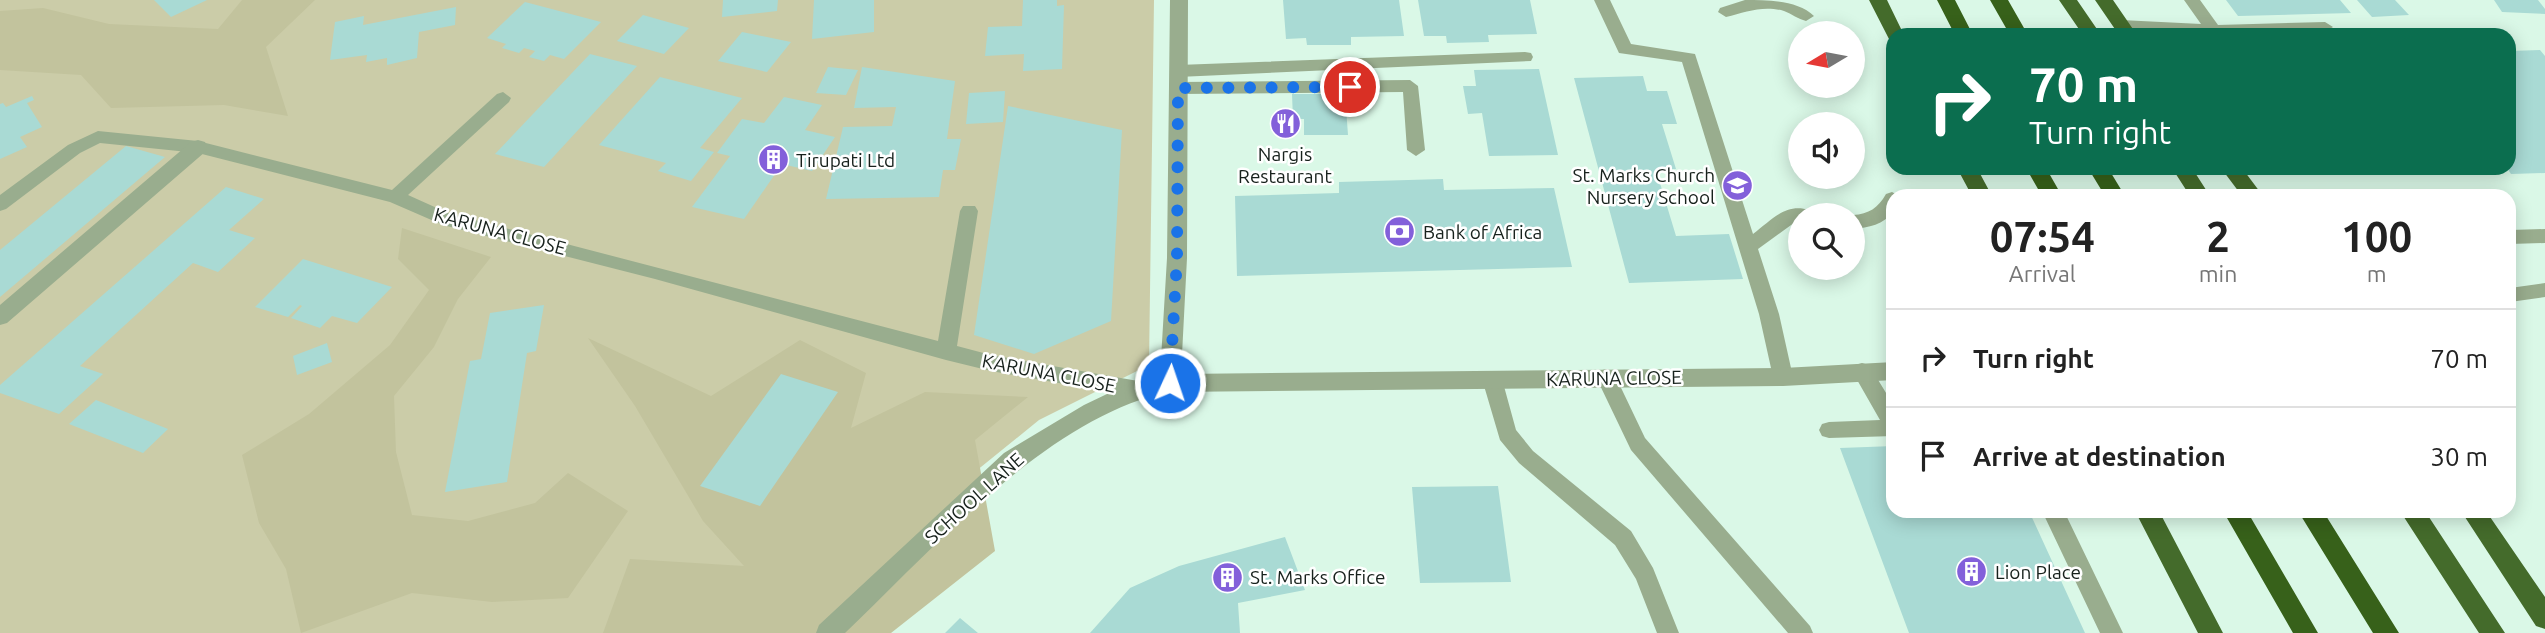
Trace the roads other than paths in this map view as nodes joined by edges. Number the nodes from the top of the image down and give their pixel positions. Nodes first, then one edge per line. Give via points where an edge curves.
1 (1178, 0) edge
2 (1602, 0) edge
3 (1878, 0) edge
4 (1946, 0) edge
5 (1999, 0) edge
6 (2068, 0) edge
7 (2104, 0) edge
8 (2192, 0) edge
9 (1726, 12) dead end
10 (1806, 16) dead end
11 (2325, 27) dead end
12 (1892, 28) edge
13 (1960, 28) edge
14 (2015, 28) edge
15 (2087, 28) edge
16 (2123, 28) edge
17 (2212, 28) edge
18 (2288, 28) edge
19 (1525, 58) dead end
20 (1178, 79) junction
21 (503, 98) dead end
22 (198, 147) junction
23 (1416, 150) dead end
24 (2236, 175) edge
25 (2248, 189) edge
26 (395, 197) junction
27 (0, 204) edge
28 (969, 211) dead end
29 (1886, 211) edge
30 (1788, 218) edge
31 (1865, 220) edge
32 (2545, 236) edge
33 (2516, 237) edge
34 (1749, 246) junction
35 (2545, 290) edge
36 (2516, 294) edge
37 (0, 317) edge
38 (946, 352) junction
39 (1862, 371) junction
40 (1886, 371) edge
41 (1606, 377) junction
42 (1783, 377) junction
43 (1492, 379) junction
44 (1170, 383) junction
45 (1138, 389) junction
46 (1886, 413) edge
47 (1886, 427) edge
48 (1829, 430) dead end
49 (2056, 518) edge
50 (2151, 518) edge
51 (2239, 518) edge
52 (2314, 518) edge
53 (2417, 518) edge
54 (2478, 518) edge
55 (2545, 618) edge
56 (828, 633) edge
57 (1668, 633) edge
58 (1802, 633) edge
59 (2112, 633) edge
60 (2211, 633) edge
61 (2306, 633) edge
62 (2387, 633) edge
63 (2493, 633) edge

1 - 20 street
2 - 34 lane via 1625,49 1689,58
3 - 12 highway
4 - 13 highway
5 - 14 highway
6 - 15 highway
7 - 16 highway
8 - 17 lane
9 - 10 lane via 1745,2 1764,0 1791,4
11 - 18 lane
19 - 20 lane
20 - 23 lane via 1410,86
20 - 44 street via 1177,258
21 - 26 lane
22 - 26 lane, KARUNA CLOSE
22 - 27 lane, KARUNA CLOSE via 98,137 74,149
22 - 37 street
24 - 25 highway
26 - 38 lane, KARUNA CLOSE via 443,218
28 - 38 lane
29 - 31 lane
30 - 34 lane
32 - 33 street
34 - 42 lane
35 - 36 lane
38 - 45 lane, KARUNA CLOSE
39 - 40 street, KARUNA CLOSE
39 - 42 street, KARUNA CLOSE
39 - 46 lane
41 - 42 street, KARUNA CLOSE
41 - 43 street, KARUNA CLOSE
41 - 58 lane via 1637,444
43 - 44 street, KARUNA CLOSE
43 - 57 lane via 1507,434 1526,457 1623,538 1645,575
44 - 45 street, KARUNA CLOSE
45 - 56 street, SCHOOL LANE via 1071,422 1012,460
47 - 48 lane
49 - 59 lane
50 - 60 highway
51 - 61 highway
52 - 62 highway
53 - 63 highway
54 - 55 highway

